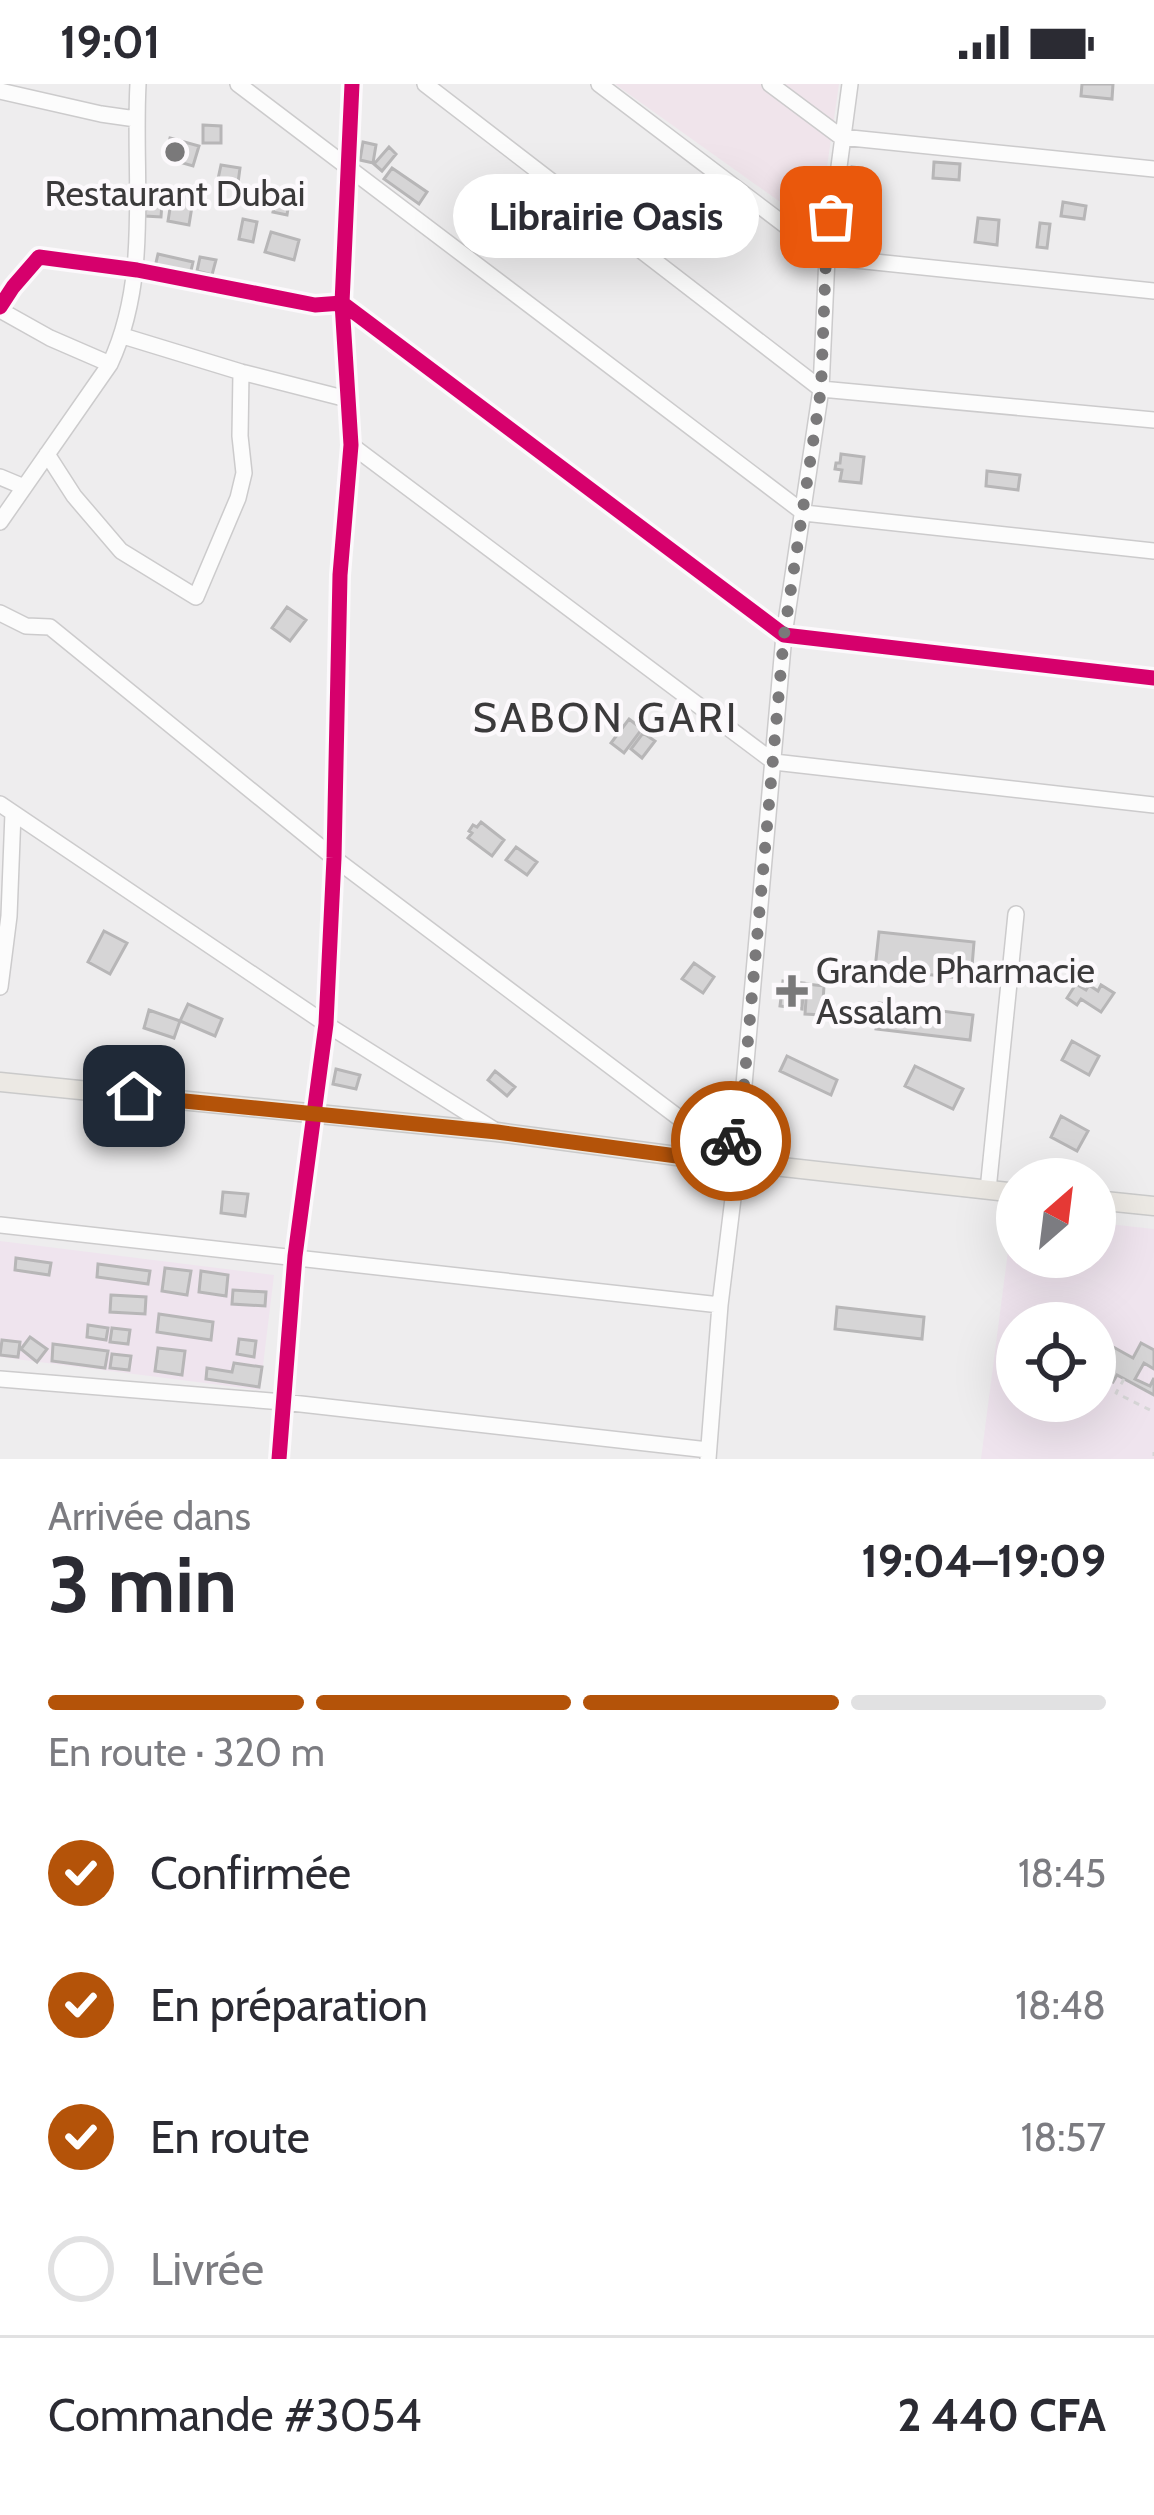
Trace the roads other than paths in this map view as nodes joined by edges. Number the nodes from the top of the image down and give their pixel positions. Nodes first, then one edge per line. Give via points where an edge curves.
1 (138, 84) edge
2 (238, 84) edge
3 (352, 84) edge
4 (425, 84) edge
5 (599, 84) edge
6 (770, 84) edge
7 (850, 84) edge
8 (2, 91) edge
9 (136, 119) junction
10 (841, 137) junction
11 (348, 166) junction
12 (1154, 169) edge
13 (826, 256) junction
14 (137, 270) junction
15 (1154, 291) edge
16 (342, 303) junction
17 (0, 309) edge
18 (123, 336) junction
19 (110, 364) junction
20 (241, 372) junction
21 (821, 389) junction
22 (347, 399) junction
23 (1154, 420) edge
24 (351, 446) junction
25 (47, 454) junction
26 (0, 477) edge
27 (24, 487) junction
28 (804, 513) junction
29 (0, 522) edge
30 (1154, 551) edge
31 (0, 614) edge
32 (784, 635) junction
33 (1154, 678) edge
34 (774, 762) junction
35 (1154, 805) edge
36 (6, 808) edge
37 (334, 858) junction
38 (1016, 914) dead end
39 (5, 916) edge
40 (0, 988) edge
41 (326, 1024) junction
42 (0, 1082) edge
43 (313, 1114) junction
44 (497, 1132) junction
45 (739, 1141) junction
46 (716, 1155) junction
47 (755, 1164) junction
48 (735, 1182) junction
49 (988, 1190) junction
50 (996, 1191) edge
51 (1116, 1202) edge
52 (1154, 1206) edge
53 (0, 1225) edge
54 (295, 1256) junction
55 (720, 1305) junction
56 (0, 1379) edge
57 (283, 1402) junction
58 (708, 1454) edge
59 (279, 1459) edge

1 - 9 street
2 - 11 street
3 - 11 street
4 - 21 street
5 - 13 street
6 - 10 street
7 - 10 street
8 - 9 street
9 - 14 street
10 - 12 street
10 - 13 street
11 - 16 street
11 - 28 street
13 - 15 street
13 - 21 street
14 - 16 street via 315,305
14 - 17 street via 39,257
14 - 18 street
16 - 22 street
16 - 32 street
17 - 19 street
18 - 19 street
18 - 20 street
19 - 25 street
20 - 22 street
20 - 25 street via 244,473 196,597 121,551
21 - 23 street
21 - 28 street
22 - 24 street
24 - 34 street
24 - 37 street
25 - 27 street
26 - 27 street
27 - 29 street
28 - 30 street
28 - 32 street
31 - 37 street via 50,627
32 - 33 street
32 - 34 street
34 - 35 street
34 - 45 street
36 - 39 street
36 - 41 street
37 - 41 street
37 - 46 street
38 - 49 street
39 - 40 street
41 - 43 street
41 - 44 street
42 - 43 main road
43 - 44 main road
43 - 54 street
44 - 46 main road
45 - 46 main road
45 - 47 main road
46 - 48 main road via 722,1178
47 - 48 main road
47 - 49 main road
48 - 55 street
49 - 50 main road
51 - 52 main road
53 - 54 street
54 - 55 street
54 - 57 street
55 - 58 street
56 - 57 street
57 - 58 street
57 - 59 street

